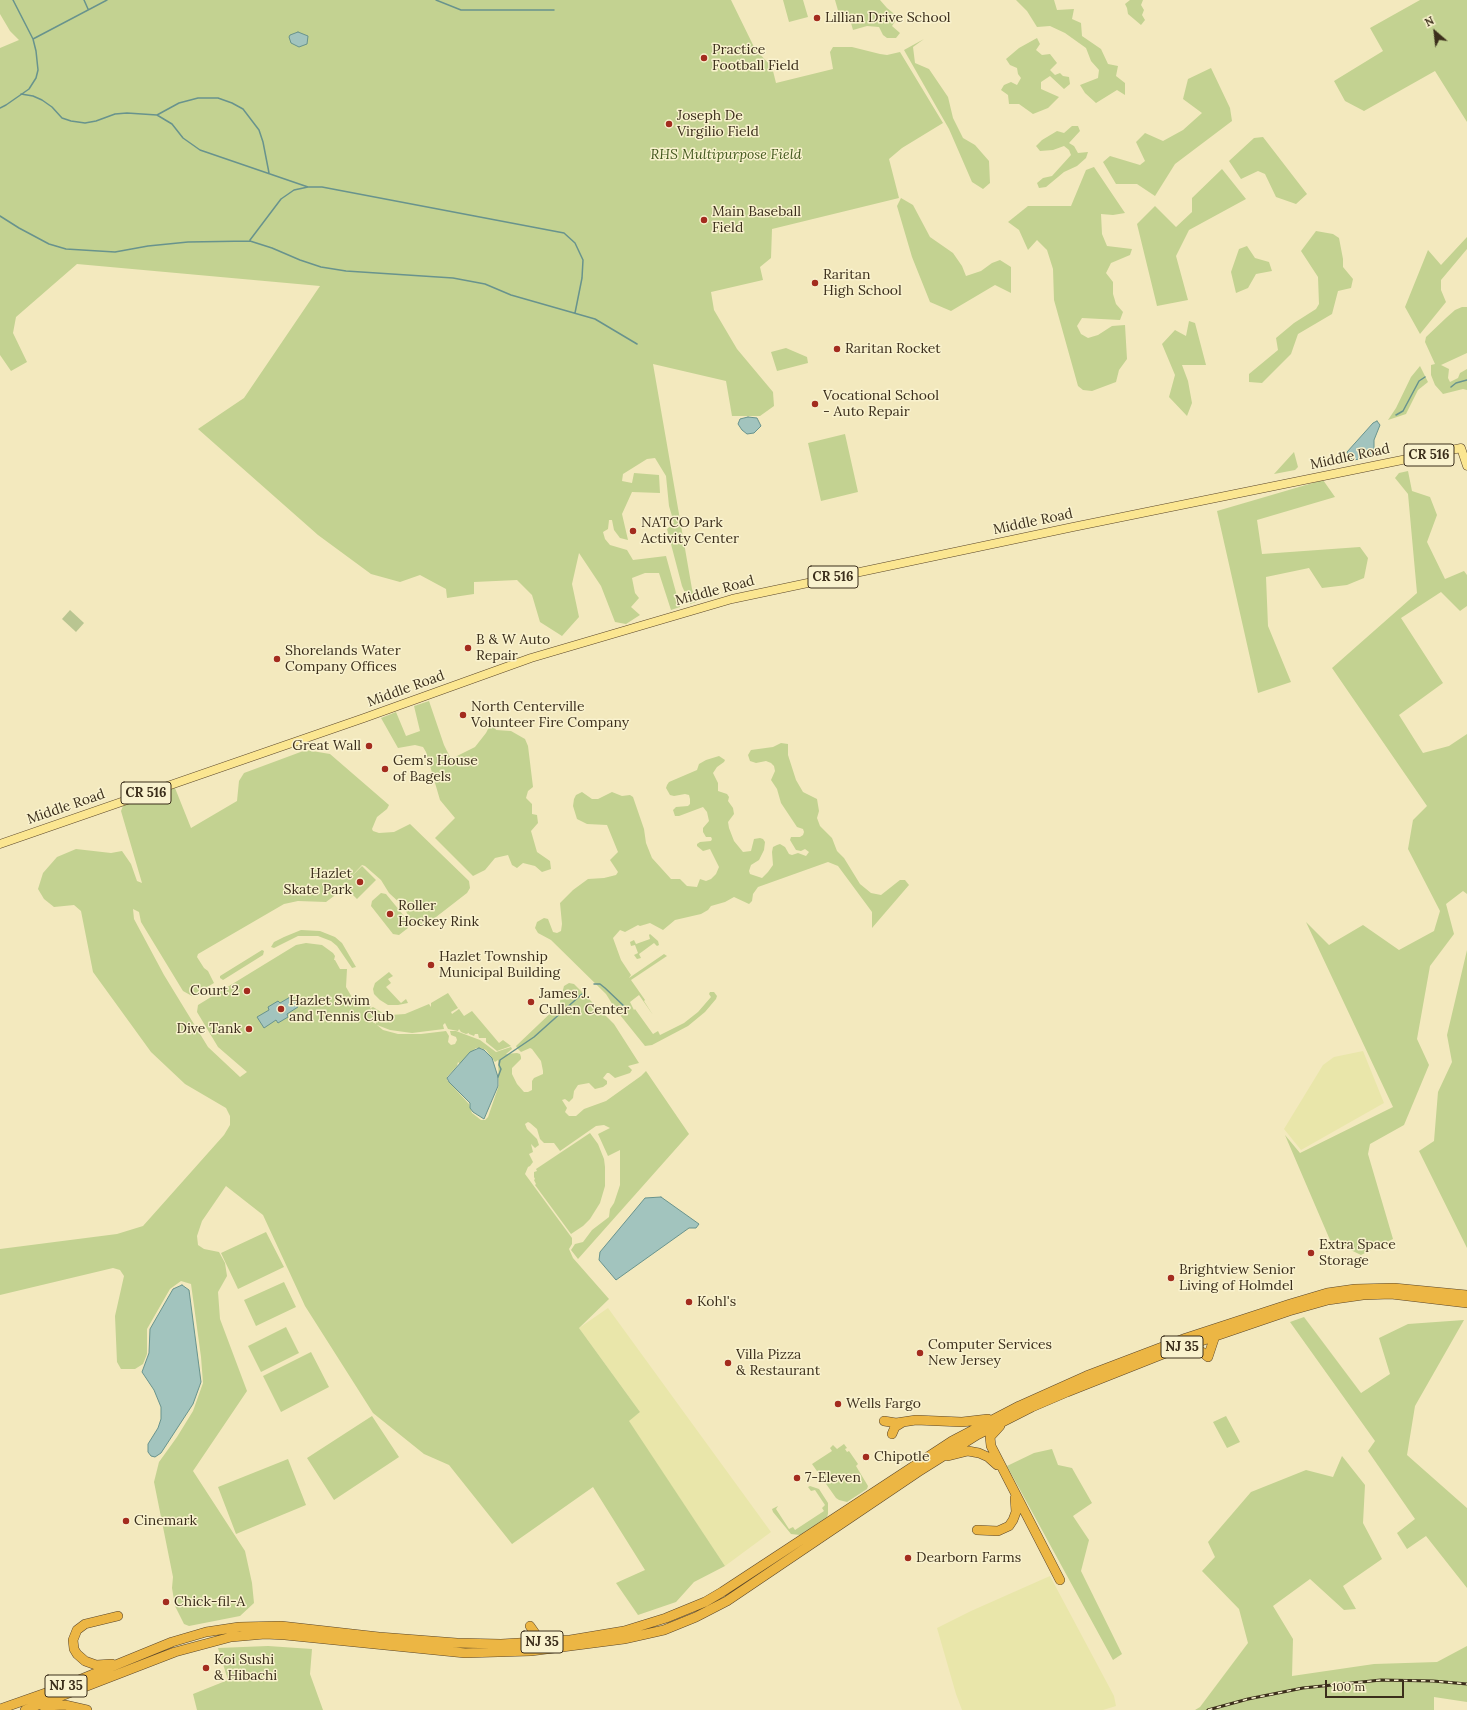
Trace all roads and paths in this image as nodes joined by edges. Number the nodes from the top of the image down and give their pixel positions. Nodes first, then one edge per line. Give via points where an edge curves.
1 (1467, 466) edge
2 (0, 844) edge
3 (1467, 1295) edge
4 (1467, 1303) edge
5 (1215, 1336) junction
6 (1187, 1346) junction
7 (994, 1419) junction
8 (884, 1421) dead end
9 (1004, 1421) junction
10 (903, 1422) junction
11 (892, 1434) dead end
12 (941, 1457) junction
13 (1005, 1473) junction
14 (1012, 1487) junction
15 (976, 1530) dead end
16 (1060, 1580) dead end
17 (118, 1616) dead end
18 (570, 1640) junction
19 (501, 1644) junction
20 (121, 1663) junction
21 (0, 1709) edge
22 (28, 1709) edge
23 (87, 1710) edge

1 - 2 main road, Middle Road / CR 516 via 1461,448 732,599 531,658
3 - 7 highway, NJ 35 via 1385,1288 1346,1290 1308,1298 1138,1356 1039,1396
4 - 5 highway, NJ 35 via 1391,1294 1344,1297 1307,1305
5 - 6 highway, NJ 35
5 - 6 highway via 1208,1357 1197,1348
6 - 9 highway, NJ 35 via 1067,1392
7 - 10 highway
7 - 18 highway, NJ 35 via 929,1455 740,1582 705,1602 624,1631
8 - 10 highway
9 - 12 highway, NJ 35
9 - 13 highway via 991,1435 990,1442
10 - 11 highway via 895,1427
12 - 13 highway via 968,1451 979,1453 992,1460
12 - 22 highway, NJ 35 via 727,1601 664,1630 624,1639 531,1651 473,1652 284,1635 230,1637 174,1652
13 - 14 highway
14 - 15 highway via 1017,1507 1009,1526 998,1531
14 - 16 highway
17 - 20 highway via 85,1624 77,1630 73,1644 77,1654 85,1661 101,1665
18 - 19 highway, NJ 35
18 - 19 highway via 542,1638 537,1636 530,1626 525,1636
19 - 20 highway, NJ 35 via 410,1640 289,1626 263,1626 206,1632 172,1642
20 - 21 highway, NJ 35
22 - 23 highway via 65,1705

